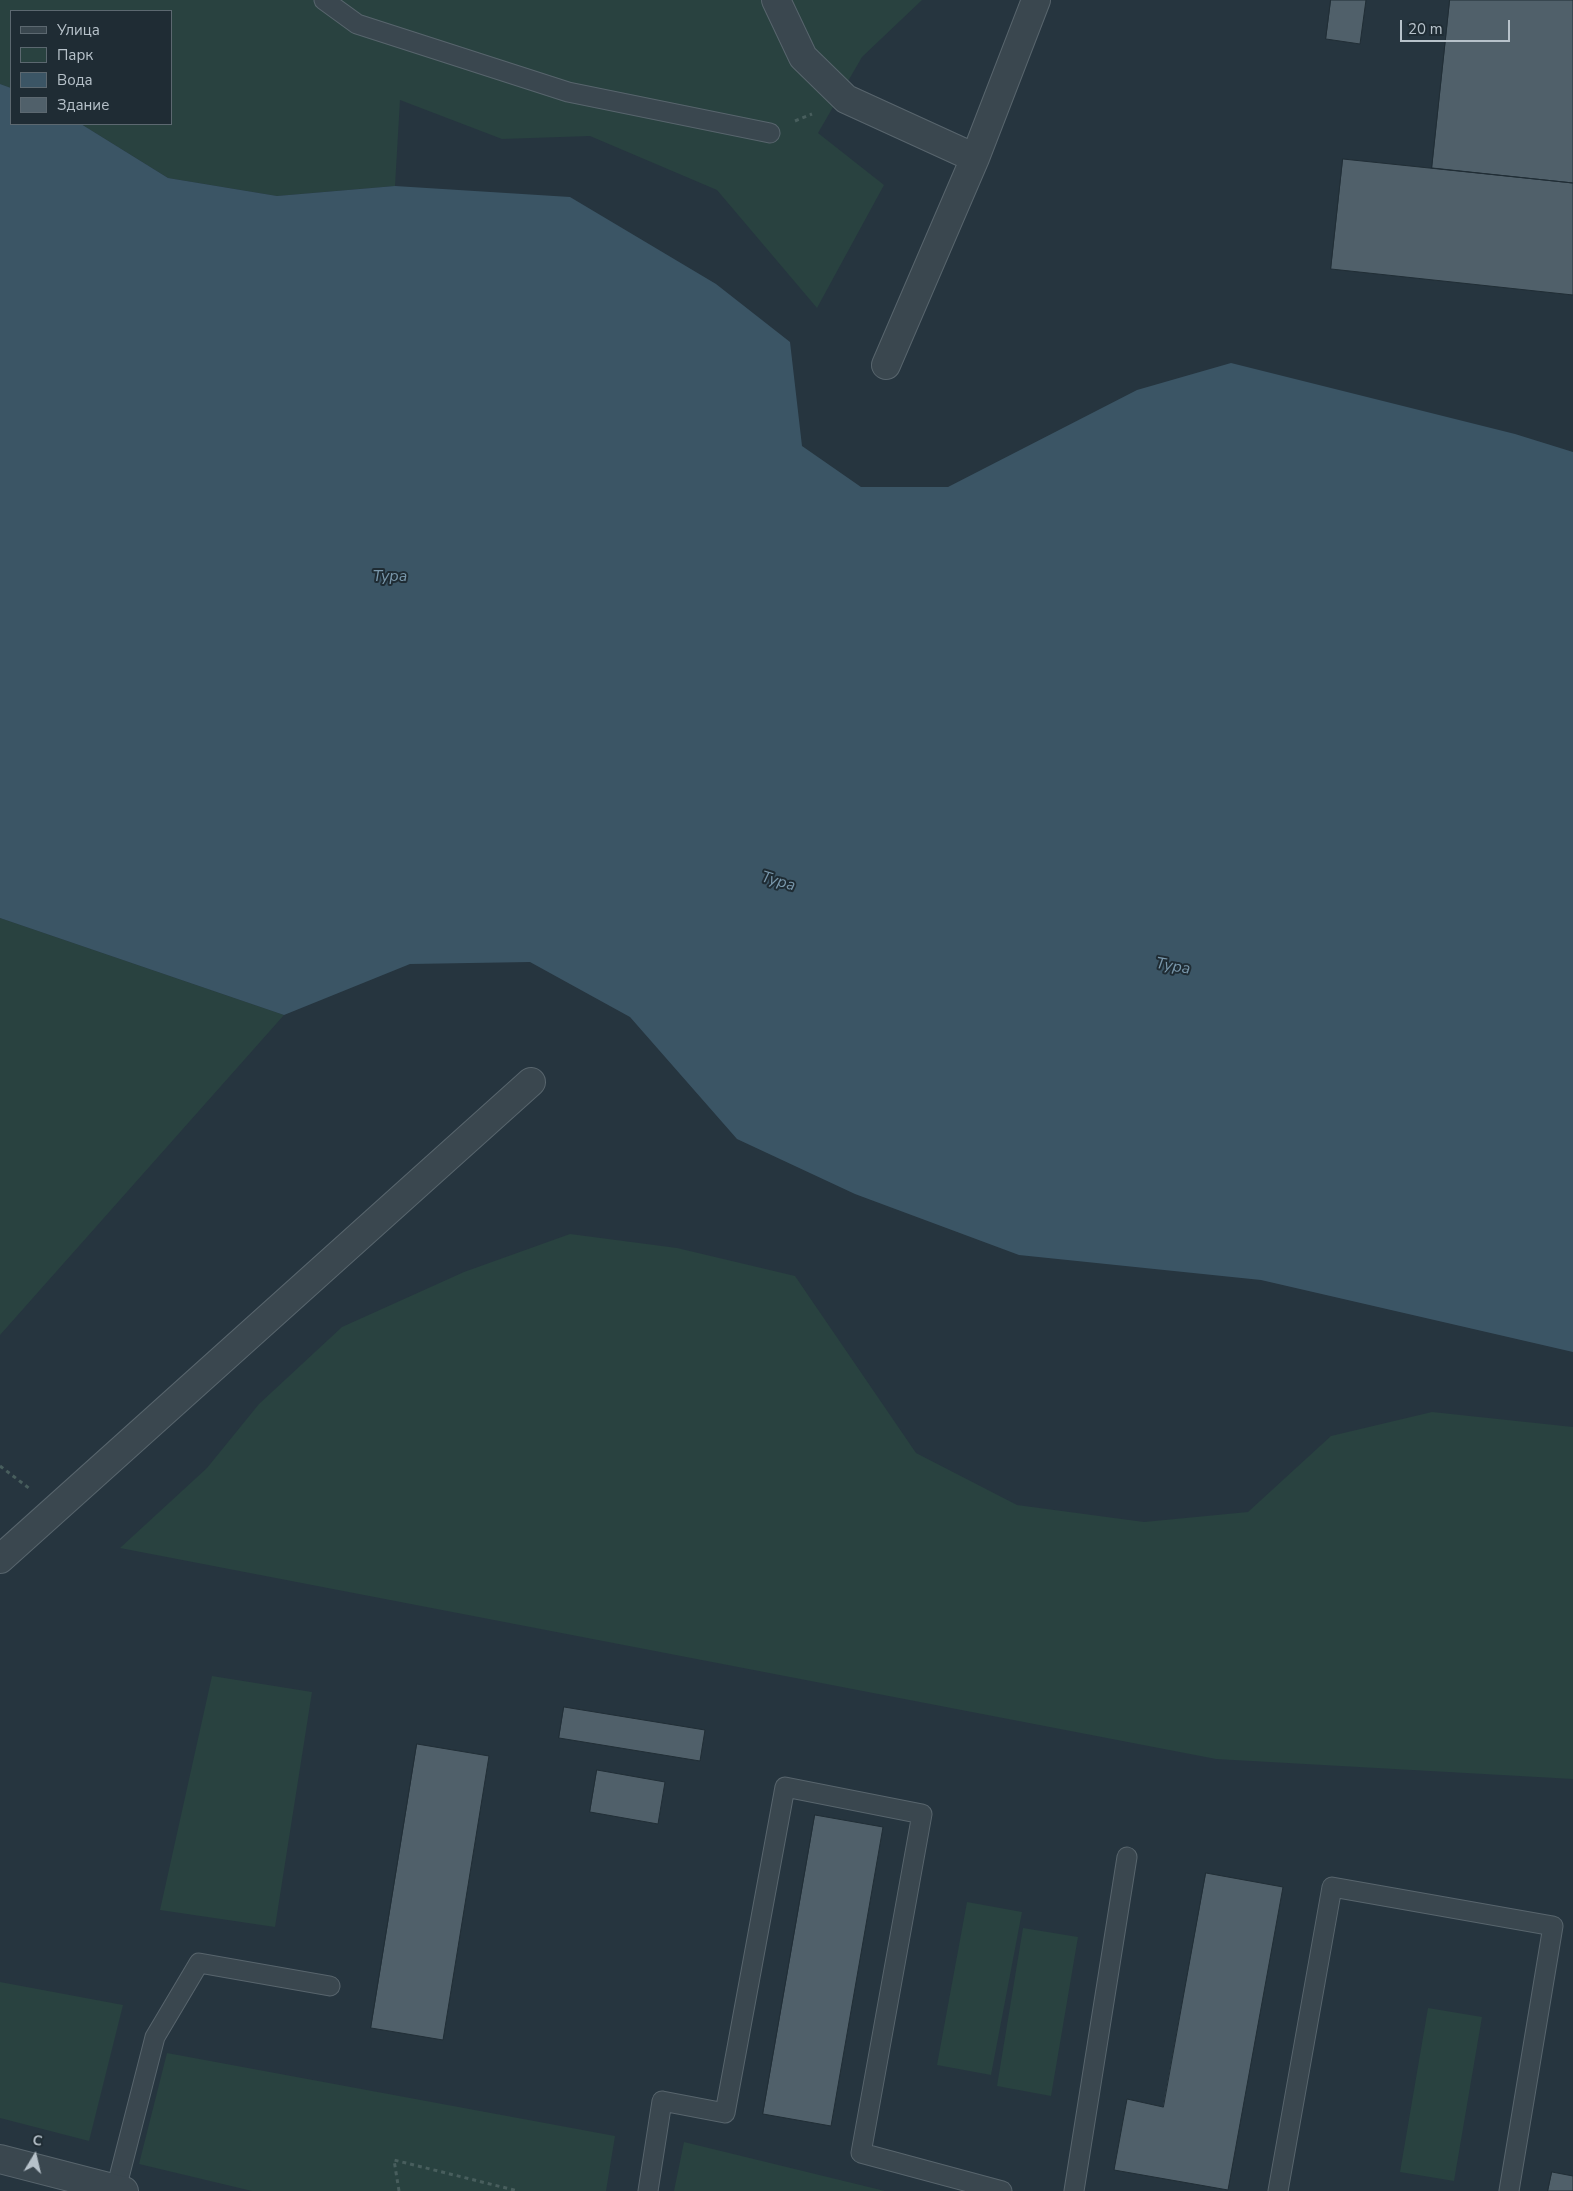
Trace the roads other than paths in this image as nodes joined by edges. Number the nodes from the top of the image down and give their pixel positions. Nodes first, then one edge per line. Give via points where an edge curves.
1 (324, 0) edge
2 (776, 0) edge
3 (1036, 0) edge
4 (770, 133) road end
5 (975, 158) junction
6 (886, 364) dead end
7 (531, 1082) dead end
8 (0, 1559) edge
9 (1127, 1857) dead end
10 (330, 1986) dead end
11 (0, 2159) edge
12 (120, 2190) edge
13 (648, 2191) edge
14 (1002, 2191) edge
15 (1074, 2191) edge
16 (1278, 2191) edge
17 (1509, 2191) edge

1 - 4 lane via 356,24 568,92
2 - 5 street via 803,57 846,99
3 - 5 street
5 - 6 street
7 - 8 street
9 - 15 lane
10 - 12 lane via 199,1963 155,2037
11 - 12 street
13 - 14 lane via 662,2101 725,2113 786,1787 922,1814 861,2153
16 - 17 lane via 1332,1887 1554,1926

